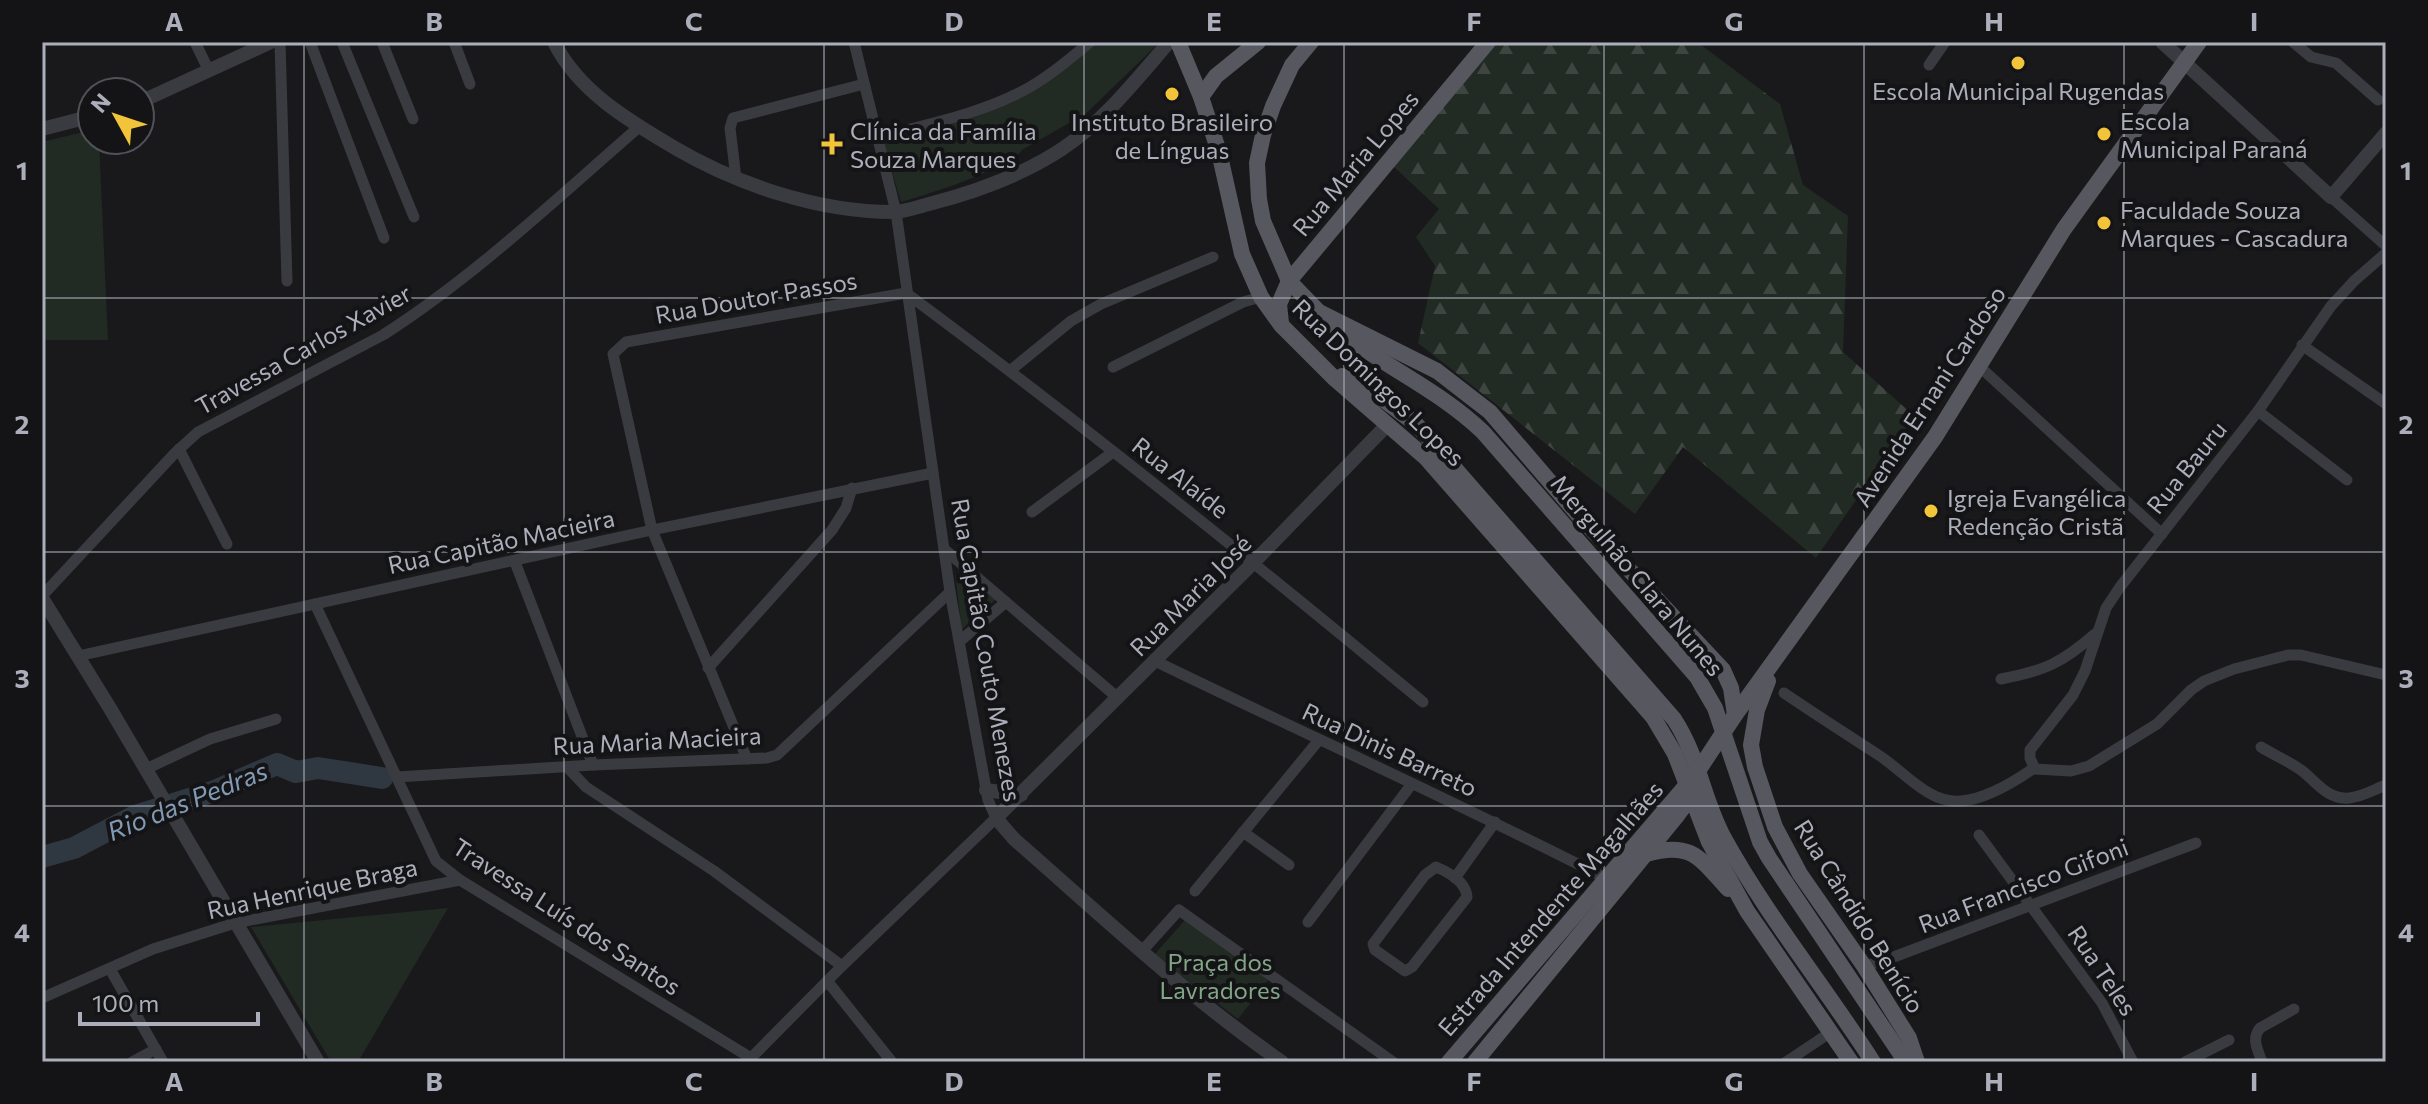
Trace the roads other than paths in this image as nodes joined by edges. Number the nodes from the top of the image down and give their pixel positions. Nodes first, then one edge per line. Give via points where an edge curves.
1 (195, 42) edge
2 (280, 42) edge
3 (310, 42) edge
4 (342, 42) edge
5 (382, 42) edge
6 (454, 42) edge
7 (554, 42) edge
8 (854, 42) edge
9 (1090, 42) edge
10 (1169, 42) edge
11 (1178, 42) edge
12 (1258, 42) edge
13 (1311, 42) edge
14 (1488, 42) edge
15 (1945, 42) edge
16 (2162, 42) edge
17 (2199, 42) edge
18 (2293, 42) edge
19 (262, 44) edge
20 (2183, 63) junction
21 (1929, 65) dead end
22 (209, 71) junction
23 (470, 84) dead end
24 (864, 84) junction
25 (156, 95) edge
26 (1201, 97) junction
27 (2378, 100) dead end
28 (413, 119) dead end
29 (76, 120) edge
30 (639, 127) junction
31 (42, 129) edge
32 (2386, 133) edge
33 (878, 137) junction
34 (736, 178) junction
35 (2331, 197) junction
36 (896, 212) junction
37 (414, 217) dead end
38 (384, 238) dead end
39 (2386, 246) edge
40 (2386, 253) edge
41 (1213, 257) dead end
42 (287, 281) dead end
43 (1289, 281) junction
44 (906, 293) junction
45 (1261, 297) junction
46 (1319, 312) junction
47 (1281, 325) junction
48 (2302, 345) junction
49 (1113, 367) dead end
50 (1980, 367) junction
51 (1326, 368) junction
52 (1011, 370) junction
53 (2386, 404) edge
54 (2258, 411) junction
55 (1388, 424) junction
56 (179, 449) junction
57 (1113, 452) junction
58 (933, 473) junction
59 (2347, 480) dead end
60 (852, 488) junction
61 (1032, 512) dead end
62 (652, 530) junction
63 (2162, 534) junction
64 (227, 544) dead end
65 (944, 549) junction
66 (515, 562) junction
67 (1254, 562) junction
68 (950, 592) junction
69 (42, 597) edge
70 (1006, 602) junction
71 (315, 604) junction
72 (2096, 633) junction
73 (960, 641) junction
74 (78, 656) junction
75 (1778, 657) junction
76 (1155, 661) junction
77 (708, 668) junction
78 (2386, 675) edge
79 (2001, 679) dead end
80 (1784, 693) dead end
81 (1118, 698) junction
82 (1423, 702) dead end
83 (1734, 717) junction
84 (276, 719) dead end
85 (1319, 740) junction
86 (2261, 747) dead end
87 (747, 759) junction
88 (593, 765) junction
89 (567, 767) junction
90 (2034, 768) junction
91 (146, 769) junction
92 (397, 777) junction
93 (1692, 781) junction
94 (1411, 785) junction
95 (2386, 785) edge
96 (986, 790) junction
97 (1021, 795) junction
98 (996, 818) junction
99 (1495, 822) junction
100 (1243, 832) junction
101 (1979, 835) dead end
102 (2196, 843) dead end
103 (1646, 854) junction
104 (1289, 865) dead end
105 (1455, 878) junction
106 (1605, 878) junction
107 (460, 880) junction
108 (1195, 891) dead end
109 (2031, 907) junction
110 (1747, 911) junction
111 (1308, 922) dead end
112 (235, 923) junction
113 (1142, 951) junction
114 (842, 966) junction
115 (1864, 966) junction
116 (110, 969) junction
117 (828, 982) junction
118 (42, 998) edge
119 (2294, 1009) dead end
120 (1831, 1032) junction
121 (2229, 1040) dead end
122 (156, 1049) junction
123 (749, 1060) edge
124 (132, 1062) edge
125 (163, 1062) edge
126 (318, 1062) edge
127 (892, 1062) edge
128 (1282, 1062) edge
129 (1393, 1062) edge
130 (1449, 1062) edge
131 (1475, 1062) edge
132 (1786, 1062) edge
133 (1851, 1062) edge
134 (1873, 1062) edge
135 (1906, 1062) edge
136 (1917, 1062) edge
137 (2133, 1062) edge
138 (2185, 1062) edge
139 (2262, 1062) edge

1 - 22 street
2 - 42 street
3 - 38 street
4 - 37 street
5 - 28 street
6 - 23 street
7 - 30 street via 584,85
8 - 24 street, Rua Capitão Couto Menezes
9 - 33 street via 1052,73 1004,100
10 - 36 street via 1124,95 1062,149 990,187
11 - 26 main road, Rua Domingos Lopes
12 - 26 main road via 1216,76
13 - 43 main road, Rua Domingos Lopes via 1292,65 1267,123 1257,163 1259,199
14 - 43 main road, Rua Maria Lopes
15 - 21 street
16 - 20 street
17 - 20 main road, Avenida Ernani Cardoso
18 - 27 street via 2311,57 2336,63
19 - 22 street
20 - 35 street
20 - 50 main road, Avenida Ernani Cardoso via 2064,229
22 - 25 street
24 - 33 street, Rua Capitão Couto Menezes
24 - 34 street via 733,118
26 - 45 main road, Rua Domingos Lopes via 1242,254
29 - 31 street
30 - 34 street
30 - 56 street, Travessa Carlos Xavier via 412,316 219,419
32 - 35 street
33 - 36 street, Rua Capitão Couto Menezes
34 - 36 street via 812,202
35 - 39 street
36 - 44 street, Rua Capitão Couto Menezes
40 - 48 street, Rua Bauru via 2342,293
41 - 52 street via 1081,315
43 - 46 main road, Rua Domingos Lopes
43 - 47 main road, Rua Maria Lopes via 1279,304
44 - 52 street, Rua Alaíde
44 - 58 street, Rua Capitão Couto Menezes
44 - 62 street, Rua Doutor Passos via 626,342 616,348 613,360
45 - 47 main road, Rua Domingos Lopes
45 - 49 street
46 - 83 main road, Rua Domingos Lopes via 1437,371 1490,412 1723,670
46 - 135 main road, Mergulhão Clara Nunes via 1345,337 1438,394 1483,432 1685,661 1715,708 1764,850
47 - 51 main road, Rua Domingos Lopes
48 - 53 street
48 - 54 street, Rua Bauru
50 - 63 street, Rua Bauru
50 - 75 main road, Avenida Ernani Cardoso
51 - 55 main road, Rua Domingos Lopes
51 - 134 main road via 1416,424 1674,719 1741,867
52 - 57 street, Rua Alaíde
54 - 59 street
54 - 63 street, Rua Bauru
55 - 67 street, Rua Maria José
55 - 93 main road, Rua Domingos Lopes via 1426,458 1653,717
56 - 64 street
56 - 69 street, Travessa Carlos Xavier
57 - 61 street
57 - 67 street, Rua Alaíde
58 - 60 street, Rua Capitão Macieira
58 - 65 street, Rua Capitão Couto Menezes
60 - 62 street, Rua Capitão Macieira
60 - 77 street via 832,530
62 - 66 street, Rua Capitão Macieira
62 - 77 street
63 - 72 street via 2113,598
65 - 68 street, Rua Capitão Couto Menezes
65 - 70 street
66 - 71 street, Rua Capitão Macieira
66 - 88 street
67 - 76 street, Rua Maria José
67 - 82 street, Rua Alaíde
68 - 73 street, Rua Capitão Couto Menezes
68 - 87 street, Rua Maria Macieira via 786,750
69 - 74 street
70 - 73 street
70 - 81 street
71 - 74 street, Rua Capitão Macieira
71 - 92 street, Travessa Luís dos Santos
72 - 79 street via 2060,663
72 - 90 street via 2073,695 2030,750
73 - 96 street, Rua Capitão Couto Menezes
74 - 91 street
75 - 83 main road, Avenida Ernani Cardoso
75 - 115 main road, Rua Cândido Benício via 1754,724 1755,767 1783,846
76 - 81 street, Rua Maria José
76 - 85 street, Rua Dinis Barreto
77 - 87 street
78 - 90 street via 2288,655 2204,681 2157,724 2089,766 2071,771
80 - 90 street via 1924,790 1945,799 1962,801 1984,794
81 - 97 street, Rua Maria José
83 - 93 main road, Avenida Ernani Cardoso
84 - 91 street via 210,739
85 - 94 street, Rua Dinis Barreto
85 - 100 street
86 - 95 street via 2335,796 2356,797
87 - 88 street, Rua Maria Macieira
88 - 89 street, Rua Maria Macieira
89 - 92 street, Rua Maria Macieira
89 - 114 street via 586,787 714,871
91 - 112 street
92 - 107 street, Travessa Luís dos Santos via 429,850
93 - 103 main road, Estrada Intendente Magalhães via 1684,806
93 - 106 main road, Estrada Intendente Magalhães
93 - 110 main road via 1709,842
94 - 99 street, Rua Dinis Barreto
94 - 111 street
96 - 97 street
96 - 98 street, Rua Capitão Couto Menezes
97 - 98 street, Rua Maria José
98 - 113 street, Rua Capitão Couto Menezes
98 - 114 street, Rua Maria José
99 - 105 street
99 - 106 street, Rua Dinis Barreto
100 - 104 street
100 - 108 street
101 - 109 street, Rua Teles
102 - 109 street, Rua Francisco Gifoni
103 - 110 main road via 1677,848 1694,855
103 - 131 main road, Estrada Intendente Magalhães
105 - 105 street via 1467,897 1409,970 1375,950 1375,939 1429,871 1439,868
106 - 130 main road, Estrada Intendente Magalhães
107 - 112 street, Rua Henrique Braga
107 - 123 street, Travessa Luís dos Santos
109 - 115 street, Rua Francisco Gifoni
109 - 137 street, Rua Teles via 2102,1003
110 - 120 main road
112 - 116 street, Rua Henrique Braga
112 - 126 street
113 - 128 street, Rua Capitão Couto Menezes
113 - 129 street via 1179,910
114 - 117 street, Rua Maria José
115 - 136 main road, Rua Cândido Benício via 1909,1038
116 - 118 street, Rua Henrique Braga
116 - 122 street
117 - 123 street, Rua Maria José
117 - 127 street
119 - 139 street via 2256,1033
120 - 132 street
120 - 133 main road
121 - 138 street
122 - 124 street
122 - 125 street

